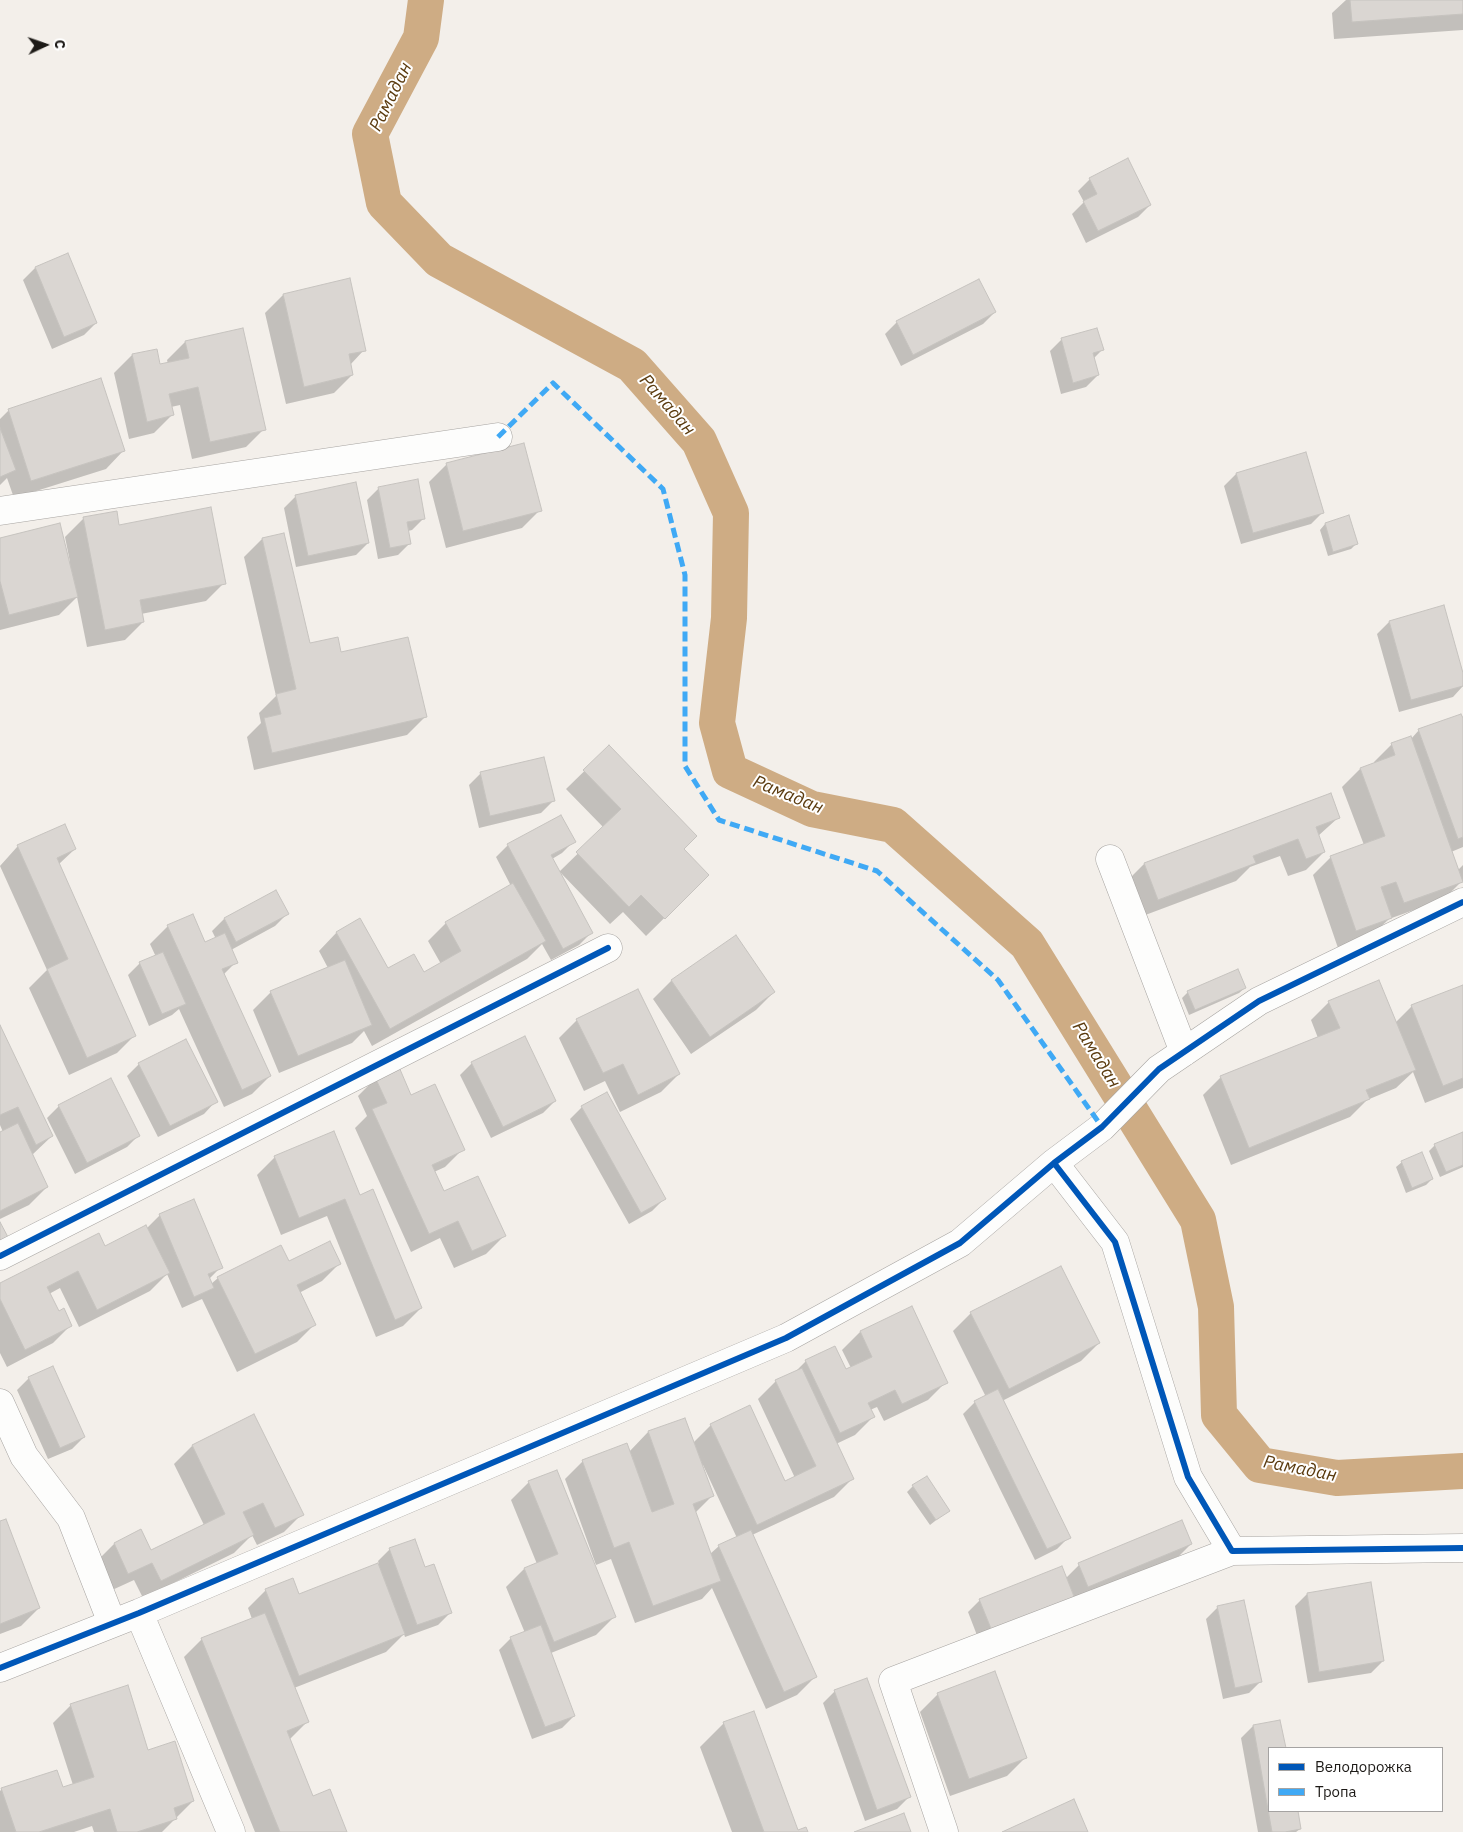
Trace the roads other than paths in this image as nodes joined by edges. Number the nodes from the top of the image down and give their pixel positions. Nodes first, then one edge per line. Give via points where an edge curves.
1 (498, 437) dead end
2 (0, 511) edge
3 (1110, 859) dead end
4 (1463, 902) edge
5 (608, 948) dead end
6 (1184, 1052) junction
7 (1054, 1163) junction
8 (0, 1256) edge
9 (0, 1403) edge
10 (1463, 1548) edge
11 (1232, 1551) junction
12 (139, 1613) junction
13 (112, 1623) junction
14 (0, 1668) edge
15 (231, 1832) edge
16 (944, 1832) edge

1 - 2 street
3 - 6 street
4 - 6 street via 1260,1000
5 - 8 street
6 - 7 street via 1159,1069 1102,1127
7 - 11 street via 1115,1242 1188,1477
7 - 12 street via 960,1243 786,1338
9 - 13 street via 24,1456 71,1518
10 - 11 street
11 - 16 street via 893,1681
12 - 13 street
12 - 15 street
13 - 14 street

